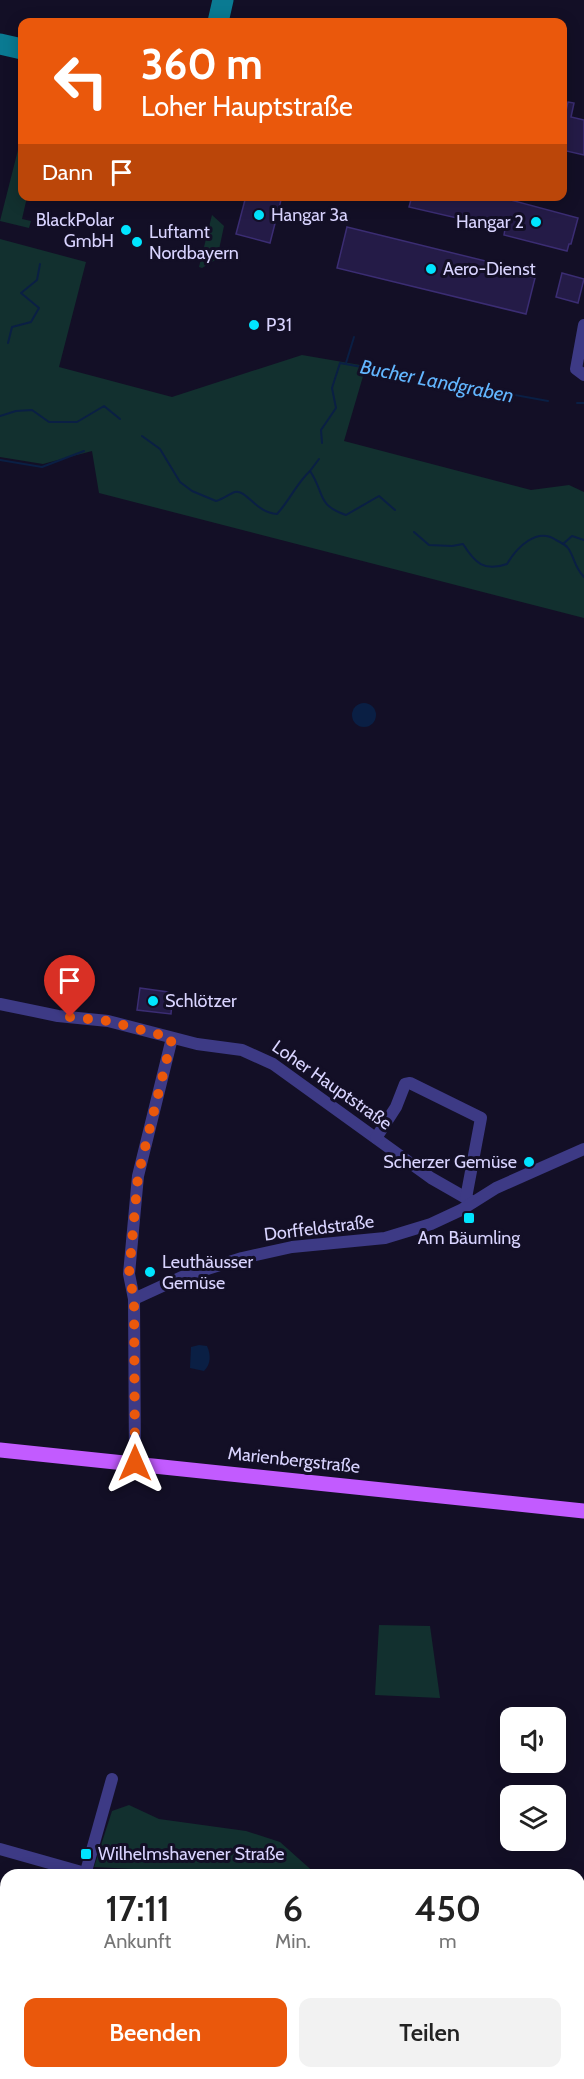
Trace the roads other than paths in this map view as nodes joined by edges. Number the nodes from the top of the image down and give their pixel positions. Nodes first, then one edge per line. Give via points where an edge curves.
1 (584, 325) edge
2 (584, 375) edge
3 (0, 1004) edge
4 (172, 1038) junction
5 (376, 1138) junction
6 (584, 1149) edge
7 (469, 1200) junction
8 (134, 1299) junction
9 (0, 1450) edge
10 (135, 1463) junction
11 (584, 1511) edge
12 (112, 1779) dead end
13 (0, 1849) edge
14 (68, 1869) edge
15 (86, 1869) edge

1 - 2 street via 576,362 576,369
3 - 4 street, Loher Hauptstraße via 108,1021
4 - 5 street, Loher Hauptstraße via 256,1055
4 - 8 street via 137,1184 129,1274
5 - 7 street, Loher Hauptstraße
5 - 7 street via 405,1084 410,1083 481,1118
6 - 7 street, Dorffeldstraße
7 - 8 street, Dorffeldstraße via 431,1224 400,1234 250,1256 182,1277
8 - 10 street
9 - 10 main road, Marienbergstraße
10 - 11 main road, Marienbergstraße
12 - 15 street
13 - 14 street

